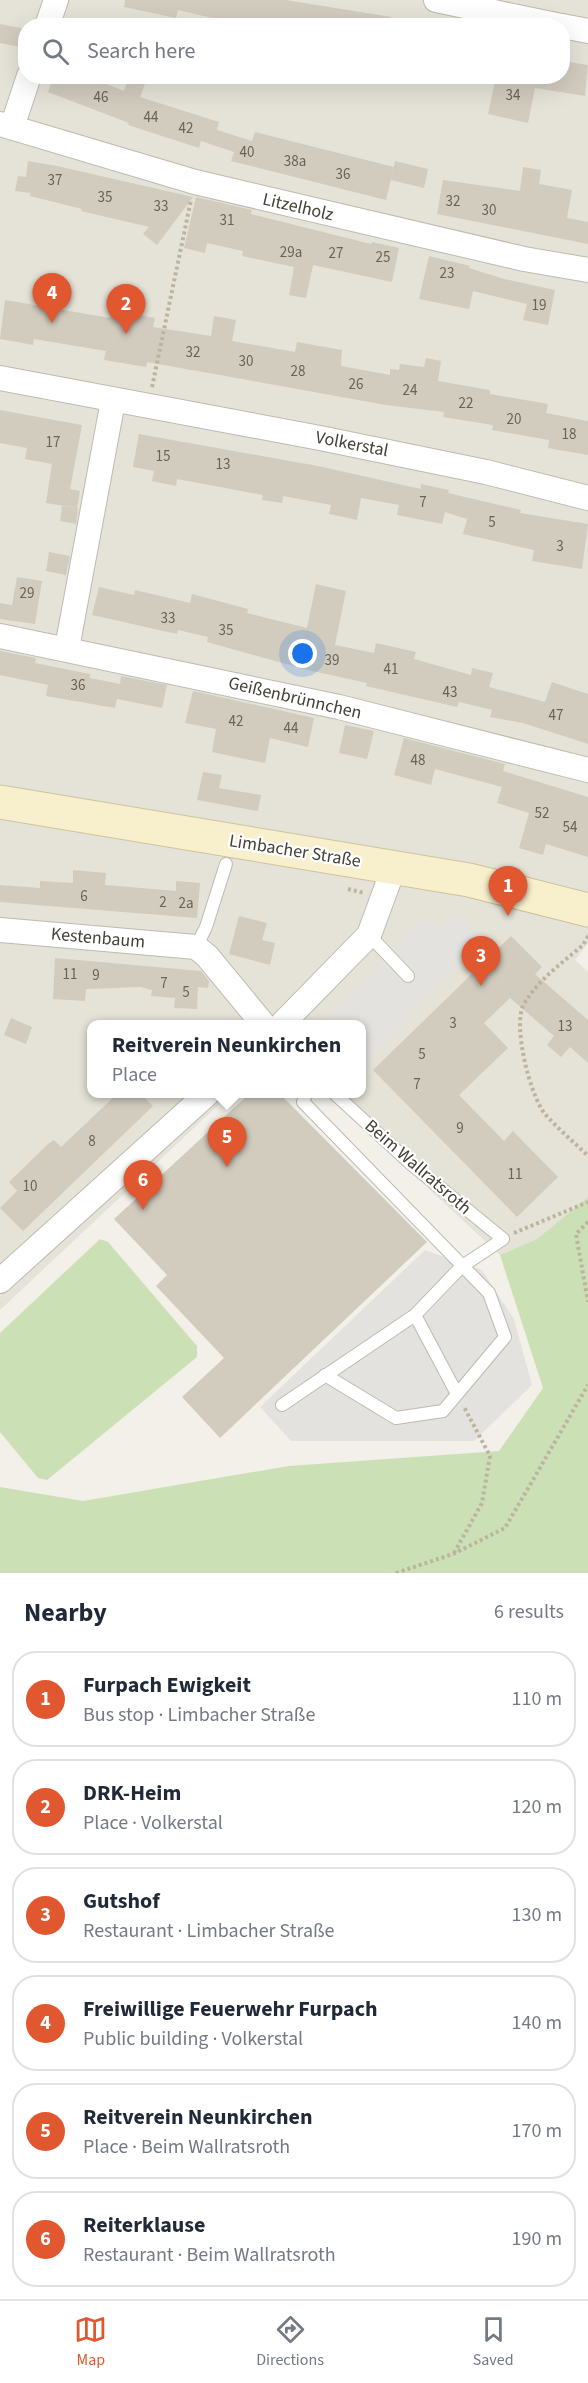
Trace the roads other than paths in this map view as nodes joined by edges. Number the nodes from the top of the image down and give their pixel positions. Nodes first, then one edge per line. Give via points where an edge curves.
1 (56, 0) edge
2 (436, 0) edge
3 (50, 18) edge
4 (523, 18) edge
5 (570, 28) edge
6 (588, 31) edge
7 (25, 84) edge
8 (6, 126) edge
9 (588, 270) edge
10 (0, 378) edge
11 (113, 401) junction
12 (588, 498) edge
13 (0, 636) edge
14 (67, 648) junction
15 (588, 770) edge
16 (0, 802) edge
17 (226, 864) dead end
18 (394, 867) junction
19 (588, 910) edge
20 (0, 930) edge
21 (369, 935) junction
22 (196, 947) junction
23 (408, 976) dead end
24 (259, 1020) edge
25 (286, 1020) edge
26 (203, 1098) edge
27 (304, 1098) edge
28 (338, 1098) edge
29 (461, 1267) junction
30 (0, 1281) edge
31 (415, 1315) junction
32 (325, 1376) junction
33 (457, 1394) junction
34 (282, 1405) dead end

1 - 3 street
2 - 4 street
5 - 6 street
7 - 8 street
8 - 9 street, Litzelholz via 195,182 524,259
10 - 11 street, Volkerstal
11 - 12 street, Volkerstal via 320,438 486,472
11 - 14 street
13 - 14 street, Geißenbrünnchen
14 - 15 street, Geißenbrünnchen via 339,707
16 - 18 main road, Limbacher Straße
17 - 22 lane
18 - 19 main road, Limbacher Straße via 469,880
18 - 21 street
20 - 22 street, Kestenbaum
21 - 23 lane
21 - 25 street
22 - 24 street
26 - 30 street
27 - 29 lane via 303,1102
28 - 29 lane, Beim Wallratsroth via 503,1239
29 - 31 lane
29 - 33 lane via 489,1293 505,1337
31 - 32 lane
31 - 33 lane
32 - 33 lane via 396,1418 443,1411
32 - 34 lane

